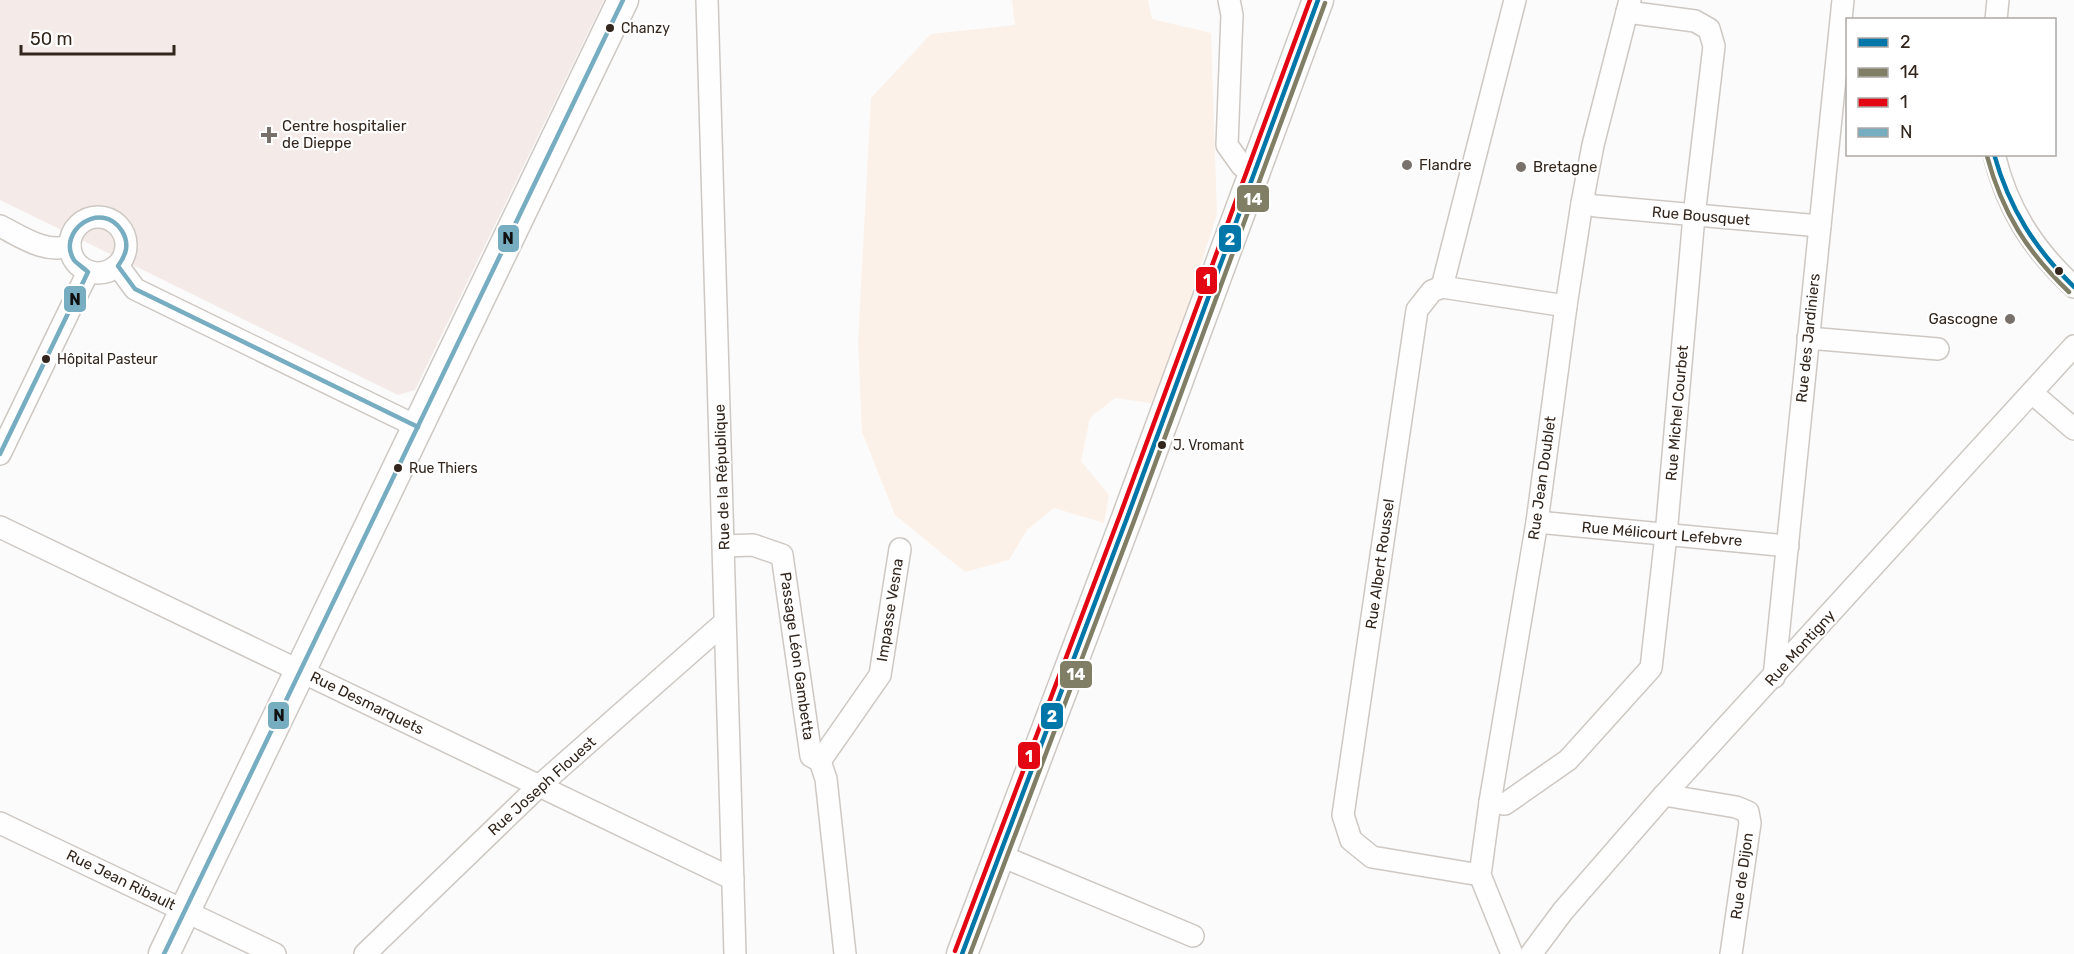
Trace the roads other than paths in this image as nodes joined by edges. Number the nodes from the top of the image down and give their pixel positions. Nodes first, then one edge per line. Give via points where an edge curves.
1 (623, 0) edge
2 (707, 0) edge
3 (1229, 0) edge
4 (1318, 0) edge
5 (1515, 0) edge
6 (1843, 0) edge
7 (1998, 0) edge
8 (1629, 6) edge
9 (1996, 18) edge
10 (1995, 156) edge
11 (1254, 171) junction
12 (1582, 203) junction
13 (1694, 216) junction
14 (0, 226) edge
15 (1820, 226) junction
16 (70, 246) junction
17 (118, 266) junction
18 (88, 272) junction
19 (1442, 287) junction
20 (2074, 287) edge
21 (1566, 306) junction
22 (1808, 338) junction
23 (2074, 346) edge
24 (1938, 349) dead end
25 (2032, 393) junction
26 (418, 427) junction
27 (2074, 429) edge
28 (0, 454) edge
29 (1537, 522) junction
30 (0, 527) edge
31 (1666, 535) junction
32 (724, 546) junction
33 (1788, 546) junction
34 (900, 549) dead end
35 (724, 623) junction
36 (299, 670) junction
37 (1774, 677) junction
38 (820, 761) junction
39 (539, 786) junction
40 (1664, 795) junction
41 (1490, 802) junction
42 (0, 823) edge
43 (999, 855) junction
44 (1480, 875) junction
45 (733, 879) junction
46 (185, 911) junction
47 (1193, 936) dead end
48 (164, 954) edge
49 (275, 954) edge
50 (365, 954) edge
51 (735, 954) edge
52 (845, 954) edge
53 (962, 954) edge
54 (1512, 954) edge
55 (1531, 954) edge
56 (1731, 954) edge

1 - 26 main road
2 - 32 street, Rue de la République
3 - 11 street via 1232,15 1227,145 1242,166
4 - 11 main road
5 - 19 street
6 - 15 street, Rue des Jardiniers
7 - 9 street
8 - 12 street, Rue Jean Doublet
8 - 13 street, Rue Michel Courbet via 1695,21 1709,29 1714,46
10 - 20 street via 2014,212 2034,244
11 - 43 main road
12 - 13 street, Rue Bousquet
12 - 21 street, Rue Jean Doublet
13 - 15 street, Rue Bousquet
13 - 31 street, Rue Michel Courbet
14 - 16 street via 43,247 58,250
15 - 22 street, Rue des Jardiniers
16 - 17 street via 80,223 93,217 108,218 120,226 126,239 126,253
16 - 18 street via 75,261
17 - 18 street via 104,273
17 - 26 street via 135,289
18 - 28 street
19 - 21 street
19 - 44 street, Rue Albert Roussel via 1432,291 1417,310 1343,815 1351,840 1372,857
21 - 29 street, Rue Jean Doublet
22 - 24 street
22 - 33 street, Rue des Jardiniers
23 - 25 street, Rue Montigny
25 - 27 street
25 - 37 street, Rue Montigny
26 - 36 main road
29 - 31 street, Rue Mélicourt Lefebvre
29 - 41 street, Rue Jean Doublet
30 - 36 street, Rue Desmarquets
31 - 33 street, Rue Mélicourt Lefebvre
31 - 41 street, Rue Michel Courbet via 1651,668 1568,760 1505,804
32 - 35 street, Rue de la République
32 - 38 street, Passage Léon Gambetta via 753,545 782,555 811,756
33 - 37 street, Rue des Jardiniers
34 - 38 street, Impasse Vesna via 880,675
35 - 39 street, Rue Joseph Flouest
35 - 45 street, Rue de la République
36 - 39 street, Rue Desmarquets
36 - 46 main road
37 - 40 street, Rue Montigny
38 - 52 street, Passage Léon Gambetta via 826,779
39 - 45 street, Rue Desmarquets
39 - 50 street, Rue Joseph Flouest
40 - 55 street, Rue Montigny via 1563,911
40 - 56 street, Rue de Dijon via 1748,812 1750,823
41 - 44 street, Rue Jean Doublet
42 - 46 street, Rue Jean Ribault
43 - 47 street
43 - 53 main road
44 - 54 street, Rue Jean Doublet
45 - 51 street, Rue de la République
46 - 48 main road
46 - 49 street, Rue Jean Ribault

